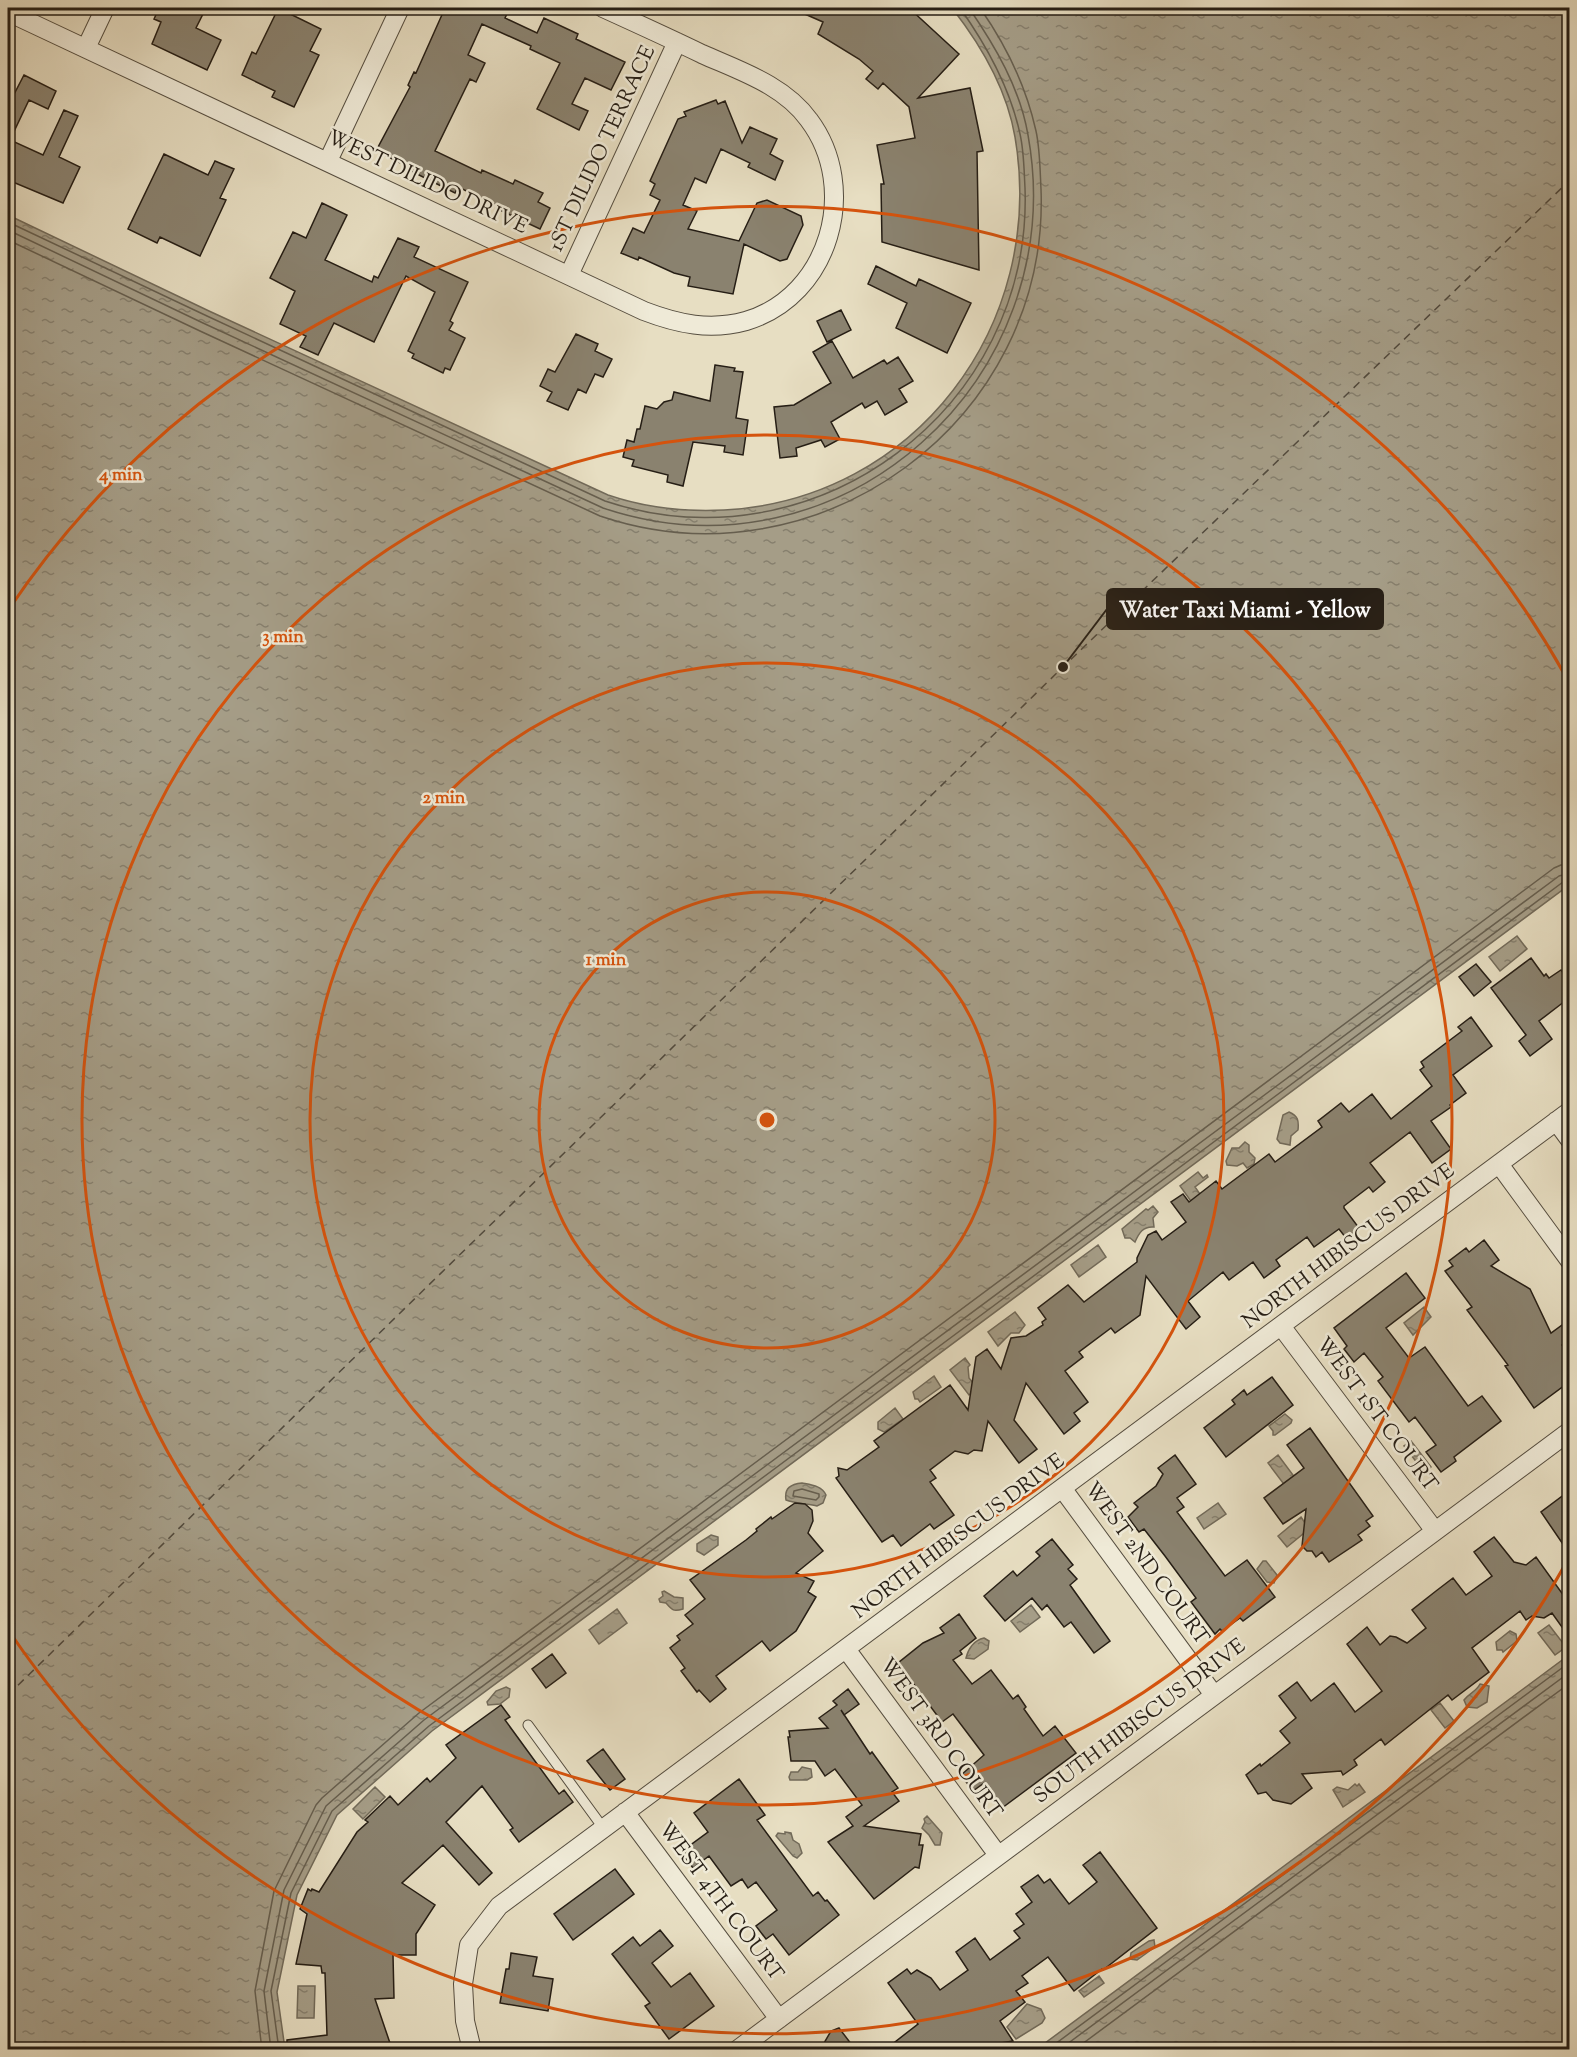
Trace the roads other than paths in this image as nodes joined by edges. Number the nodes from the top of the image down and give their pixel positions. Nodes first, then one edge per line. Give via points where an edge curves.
1 (105, 8) edge
2 (400, 8) edge
3 (603, 8) edge
4 (8, 12) edge
5 (677, 42) junction
6 (86, 48) junction
7 (328, 161) junction
8 (569, 275) junction
9 (1563, 1116) edge
10 (1569, 1140) edge
11 (1498, 1164) junction
12 (1569, 1261) edge
13 (1281, 1326) junction
14 (1569, 1431) edge
15 (1062, 1488) junction
16 (1435, 1531) junction
17 (846, 1649) junction
18 (1214, 1695) junction
19 (528, 1725) dead end
20 (625, 1812) junction
21 (604, 1829) junction
22 (998, 1855) junction
23 (778, 2019) junction
24 (472, 2049) edge
25 (737, 2049) edge

1 - 6 street
2 - 7 street
3 - 5 street, WEST DILIDO DRIVE
4 - 6 street, WEST DILIDO DRIVE
5 - 8 street, 1ST DILIDO TERRACE
5 - 8 street, WEST DILIDO DRIVE via 777,90 799,108 818,133 830,162 836,194 831,225 819,259 800,285 776,306 746,321 710,326 663,318
6 - 7 street, WEST DILIDO DRIVE
7 - 8 street, WEST DILIDO DRIVE
9 - 10 street
9 - 11 street, NORTH HIBISCUS DRIVE
11 - 12 street
11 - 13 street, NORTH HIBISCUS DRIVE
13 - 15 street, NORTH HIBISCUS DRIVE
13 - 16 street, WEST 1ST COURT
14 - 16 street, SOUTH HIBISCUS DRIVE
15 - 17 street, NORTH HIBISCUS DRIVE
15 - 18 street, WEST 2ND COURT
16 - 18 street, SOUTH HIBISCUS DRIVE
17 - 20 street, NORTH HIBISCUS DRIVE
17 - 22 street, WEST 3RD COURT
18 - 22 street, SOUTH HIBISCUS DRIVE
19 - 21 lane
20 - 21 street, NORTH HIBISCUS DRIVE
20 - 23 street, WEST 4TH COURT
21 - 24 street, NORTH HIBISCUS DRIVE via 499,1906 469,1945 463,1984 465,2021
22 - 23 street, SOUTH HIBISCUS DRIVE
23 - 25 street, SOUTH HIBISCUS DRIVE

